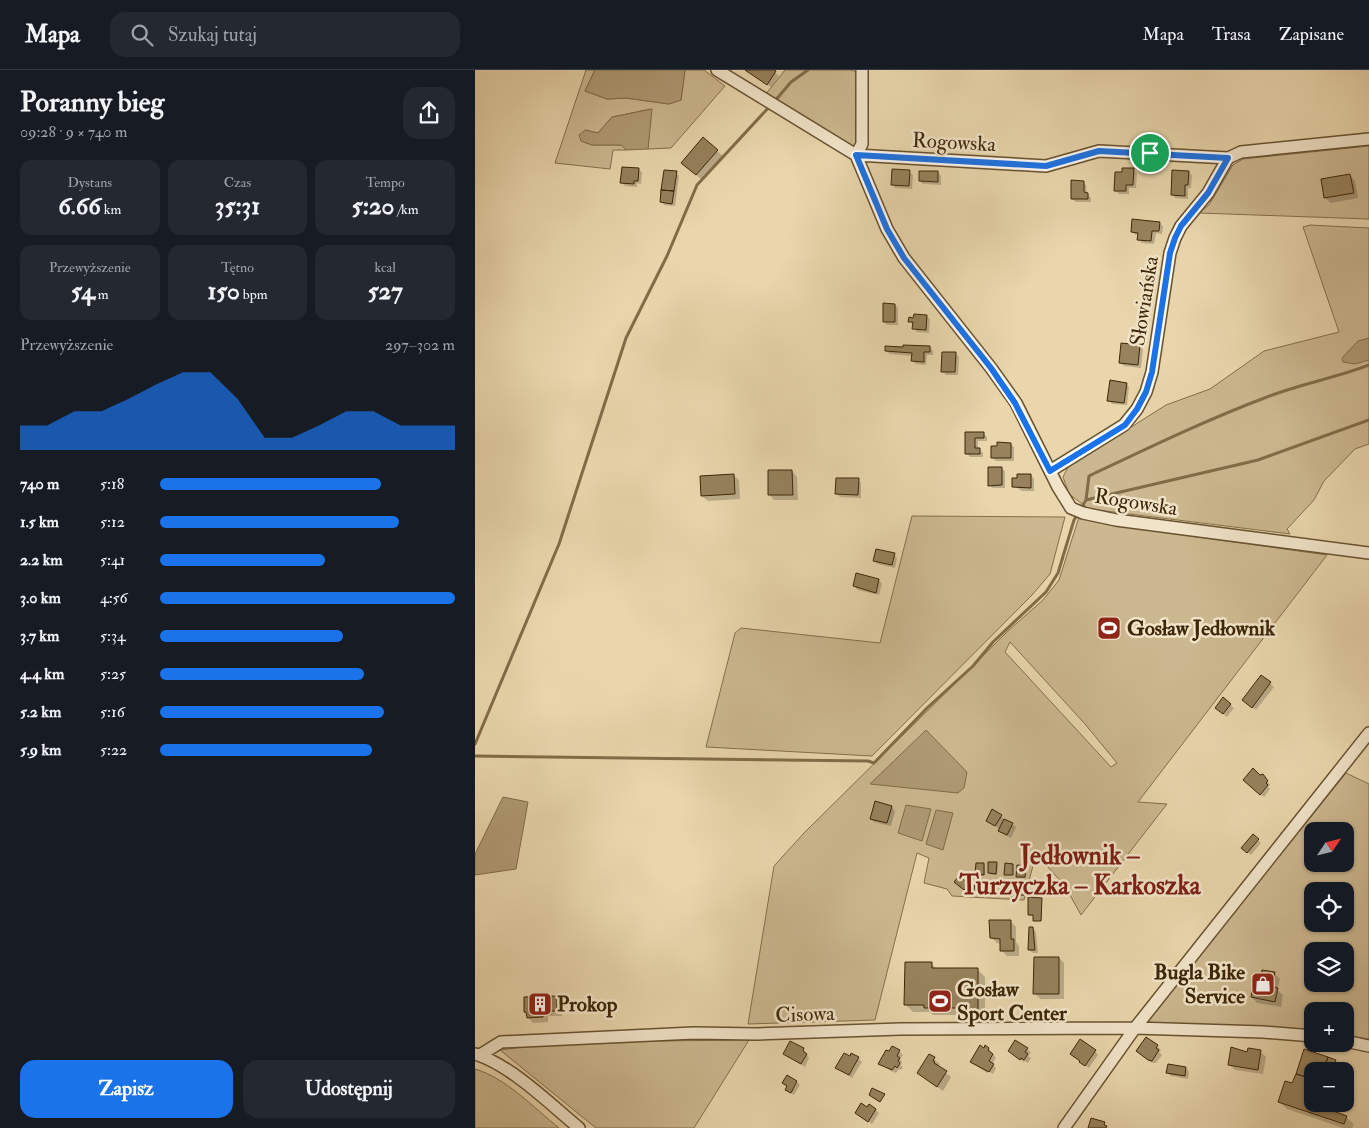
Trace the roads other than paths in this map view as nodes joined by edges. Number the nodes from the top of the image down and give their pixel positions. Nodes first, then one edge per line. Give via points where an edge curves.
1 (717, 70) edge
2 (862, 70) edge
3 (1369, 139) edge
4 (856, 155) junction
5 (1228, 158) junction
6 (1050, 471) junction
7 (1369, 553) edge
8 (1369, 733) edge
9 (1135, 1028) junction
10 (1304, 1035) edge
11 (1354, 1043) edge
12 (1369, 1046) edge
13 (477, 1054) edge
14 (579, 1128) edge
15 (1065, 1128) edge

1 - 4 street, Rogowska
2 - 4 street via 862,144
3 - 5 street via 1241,152
4 - 5 street, Rogowska via 1046,166 1099,151
4 - 6 street, Rogowska via 887,229 904,258 1015,403
5 - 6 street, Słowiańska via 1208,193 1175,238 1152,372 1137,409 1125,425
6 - 7 street, Rogowska via 1071,508 1083,513
8 - 9 street
9 - 10 street, Cisowa
9 - 13 street, Cisowa via 694,1033 501,1042
9 - 15 street
11 - 12 street
13 - 14 street via 520,1079

